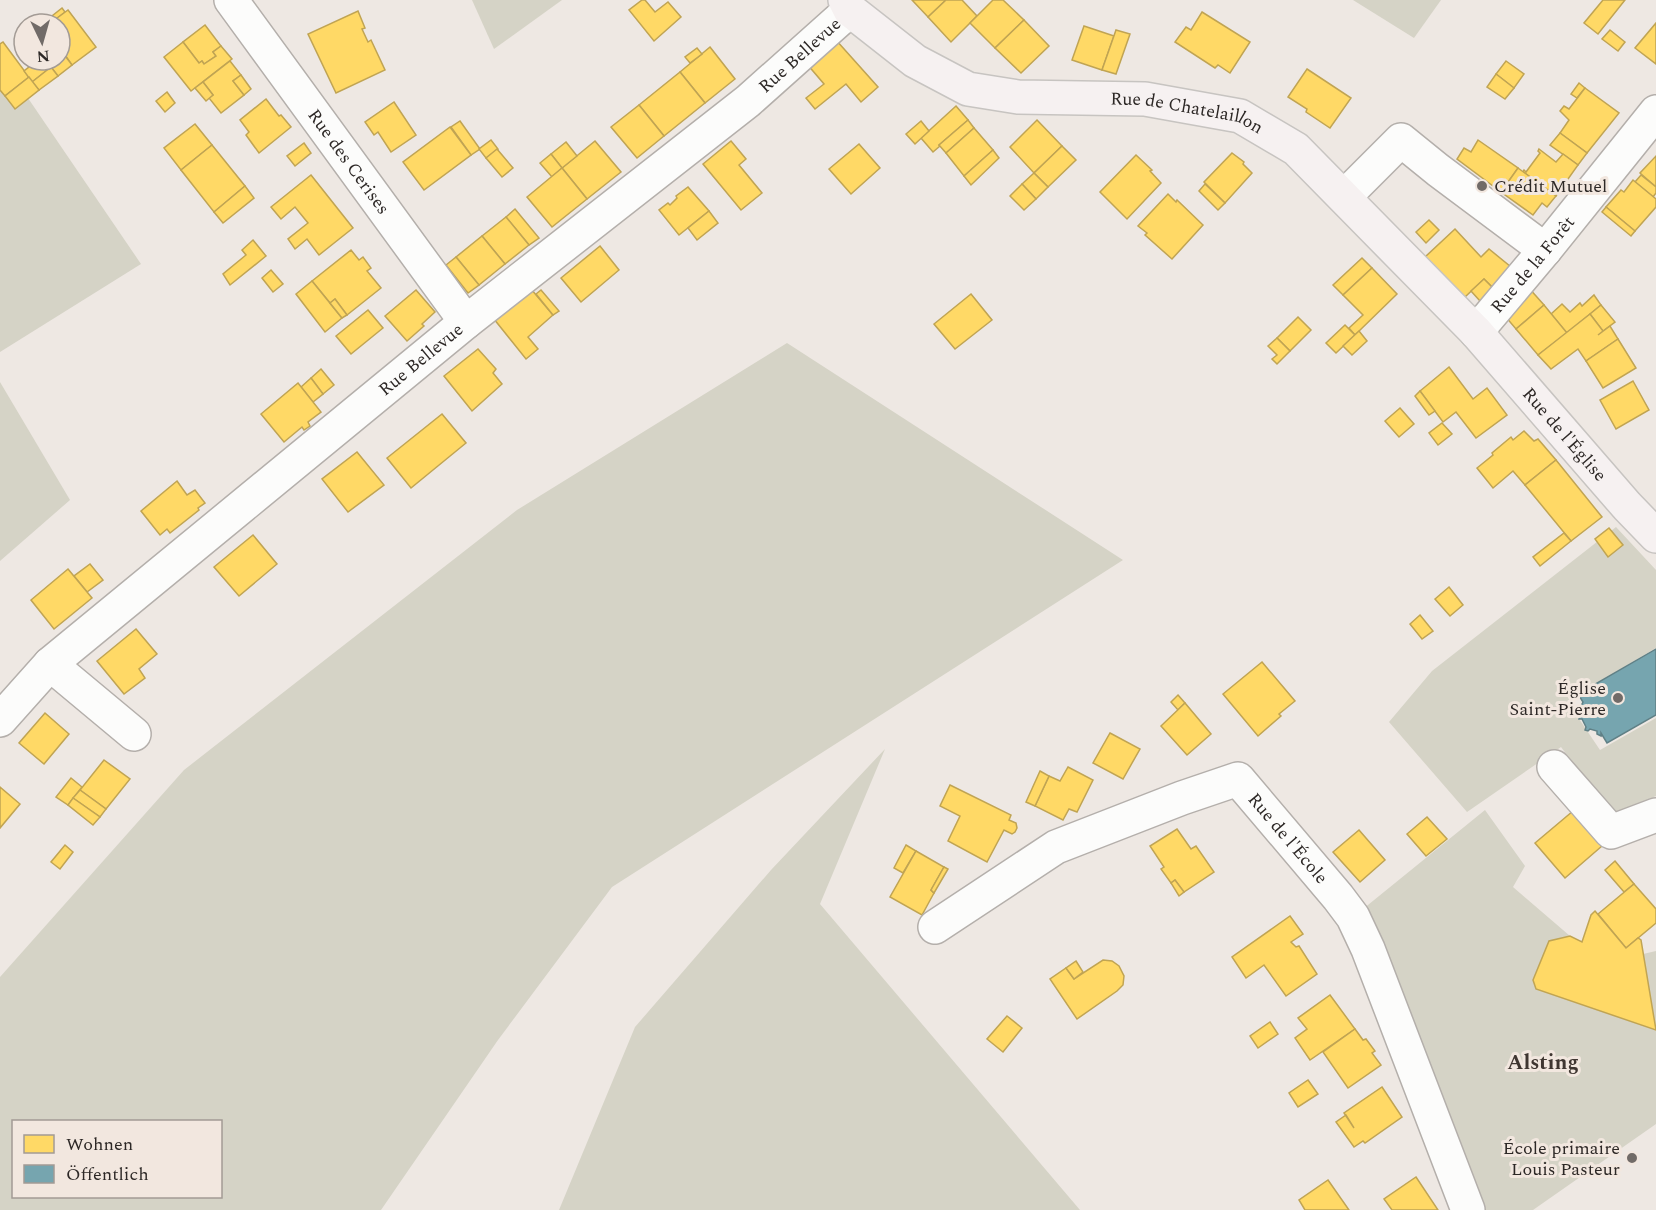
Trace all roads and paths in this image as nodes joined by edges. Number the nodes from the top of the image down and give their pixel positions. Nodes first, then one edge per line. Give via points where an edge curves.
1 (231, 0) edge
2 (848, 5) edge
3 (1656, 112) edge
4 (1344, 196) junction
5 (1545, 250) junction
6 (466, 322) junction
7 (1476, 332) junction
8 (1656, 536) edge
9 (50, 664) junction
10 (0, 720) edge
11 (134, 734) dead end
12 (1554, 767) dead end
13 (1656, 815) edge
14 (935, 927) dead end
15 (1468, 1210) edge

1 - 6 street, Rue des Cerises
2 - 4 main road, Rue de Chatelaillon via 915,61 968,89 1018,98 1144,99 1240,116 1296,149
2 - 6 street, Rue Bellevue via 748,101
3 - 5 street, Rue de la Forêt
4 - 5 street via 1401,140
4 - 7 main road, Rue de Chatelaillon
5 - 7 street, Rue de la Forêt
6 - 9 street, Rue Bellevue
7 - 8 main road, Rue de l'Église
9 - 10 street, Rue Bellevue
9 - 11 street
12 - 13 street via 1611,832
14 - 15 street, Rue de l'École via 1056,848 1239,779 1353,917

